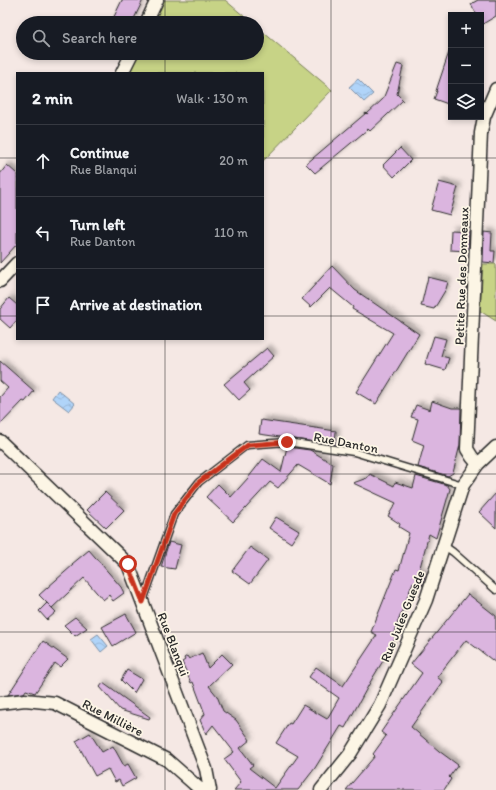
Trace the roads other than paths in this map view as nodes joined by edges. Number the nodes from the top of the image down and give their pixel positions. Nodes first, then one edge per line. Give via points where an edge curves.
1 (157, 0) edge
2 (149, 16) edge
3 (128, 60) edge
4 (122, 72) edge
5 (496, 89) edge
6 (16, 264) edge
7 (0, 281) edge
8 (0, 440) edge
9 (496, 447) edge
10 (478, 464) junction
11 (463, 485) junction
12 (443, 545) junction
13 (496, 590) edge
14 (143, 602) junction
15 (0, 703) edge
16 (201, 790) edge
17 (210, 790) edge
18 (321, 790) edge

1 - 2 street
3 - 4 street
5 - 10 street, Petite Rue des Donneaux via 484,117 481,133 468,448
6 - 7 street
8 - 14 street, Rue Blanqui via 128,564
9 - 10 street, Rue Jules Guesde
10 - 11 street, Rue Jules Guesde
11 - 12 street, Rue Jules Guesde
11 - 14 lane, Rue Danton via 354,452 287,442 248,445 199,482 174,514
12 - 13 lane
12 - 18 street, Rue Jules Guesde via 426,600 380,705 350,754
14 - 17 street, Rue Blanqui via 206,769
15 - 16 street, Rue Millière via 25,700 55,703 167,760

